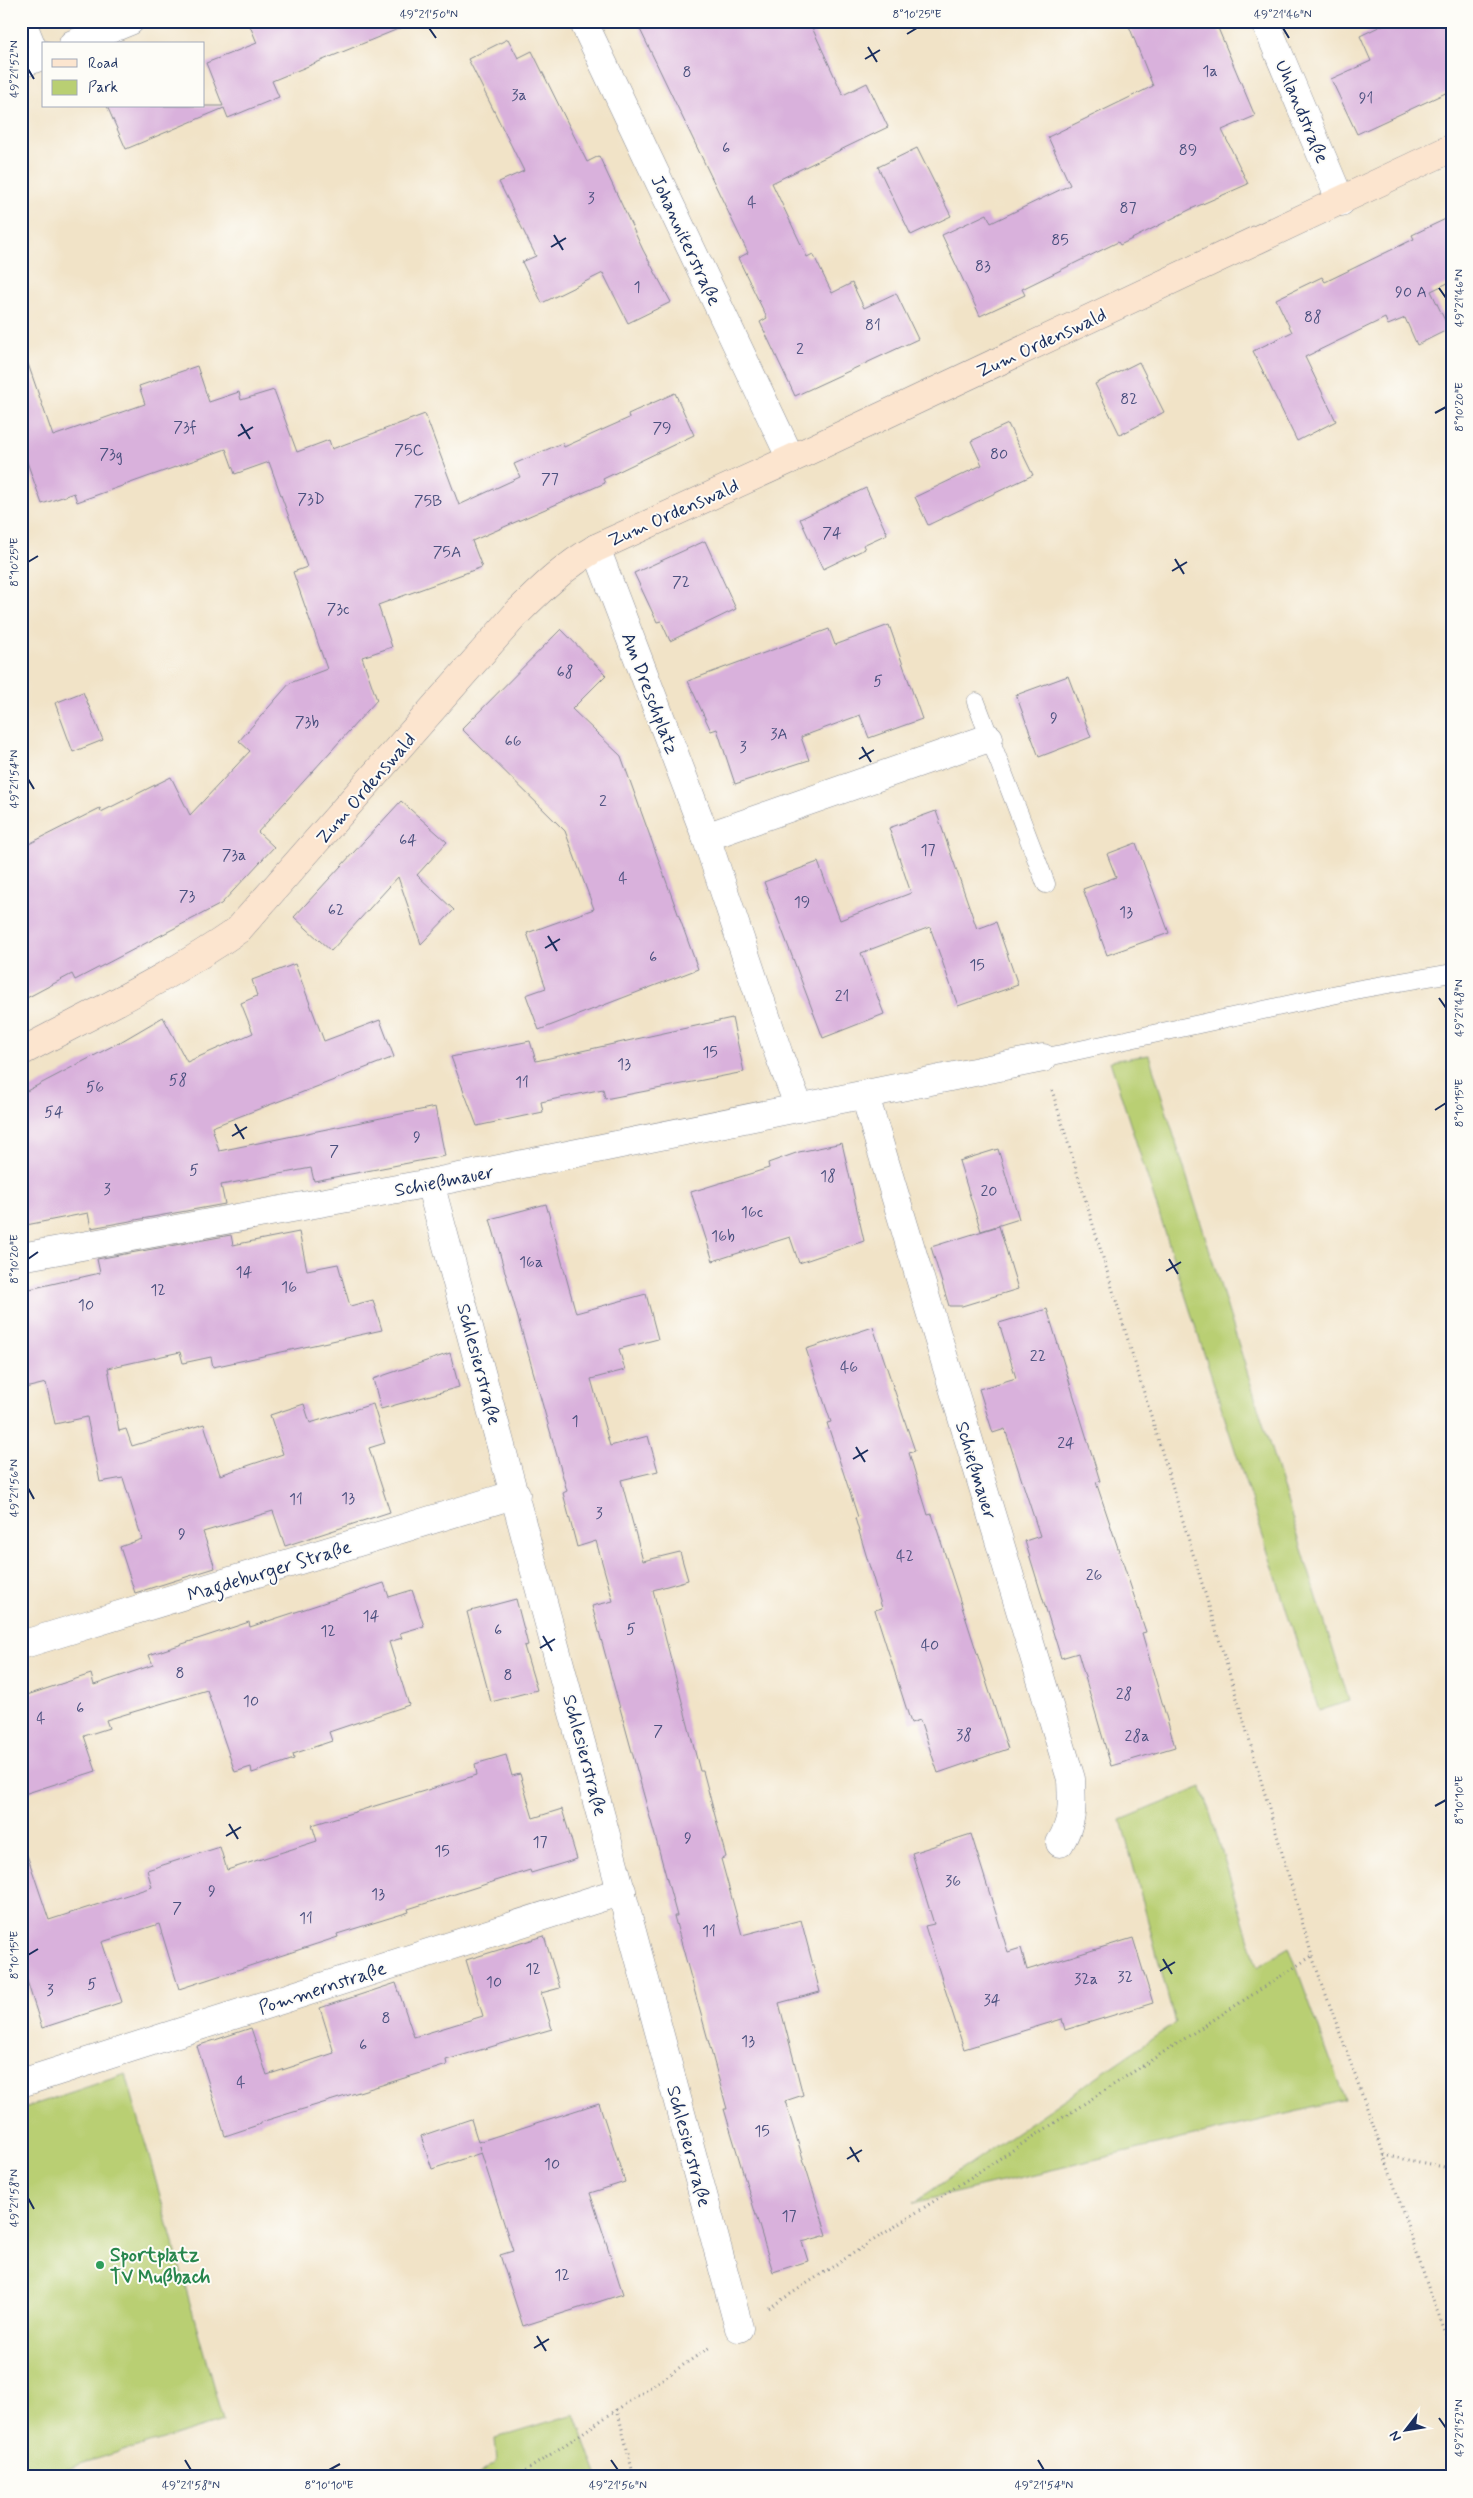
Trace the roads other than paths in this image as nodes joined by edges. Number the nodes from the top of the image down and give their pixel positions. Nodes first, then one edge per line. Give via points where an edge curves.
1 (27, 21) edge
2 (130, 21) edge
3 (583, 21) edge
4 (1265, 21) edge
5 (78, 42) edge
6 (35, 59) edge
7 (1452, 148) edge
8 (1341, 202) junction
9 (791, 459) junction
10 (596, 548) junction
11 (976, 702) dead end
12 (989, 738) junction
13 (706, 837) junction
14 (1046, 884) dead end
15 (1452, 973) edge
16 (21, 1052) edge
17 (1042, 1058) joint
18 (865, 1096) junction
19 (799, 1107) junction
20 (430, 1183) junction
21 (21, 1257) edge
22 (516, 1494) junction
23 (21, 1645) edge
24 (1060, 1843) dead end
25 (622, 1891) junction
26 (21, 2083) edge
27 (739, 2328) road end

1 - 6 lane
2 - 5 street
3 - 9 street, Johanniterstraße
4 - 8 street, Uhlandstraße
7 - 8 street, Zum Ordenswald
8 - 9 street, Zum Ordenswald
9 - 10 street, Zum Ordenswald
10 - 13 street, Am Dreschplatz
10 - 16 street, Zum Ordenswald via 551,579 517,613 238,930 210,950
11 - 12 lane
12 - 13 street
12 - 14 lane
13 - 19 street, Am Dreschplatz
15 - 17 lane via 1360,989
17 - 18 street, Schießmauer
18 - 19 street, Schießmauer
18 - 24 street, Schießmauer via 1071,1778 1071,1818
19 - 20 street, Schießmauer
20 - 21 street, Schießmauer
20 - 22 street, Schlesierstraße
22 - 23 street, Magdeburger Straße
22 - 25 street, Schlesierstraße
25 - 26 street, Pommernstraße
25 - 27 street, Schlesierstraße

